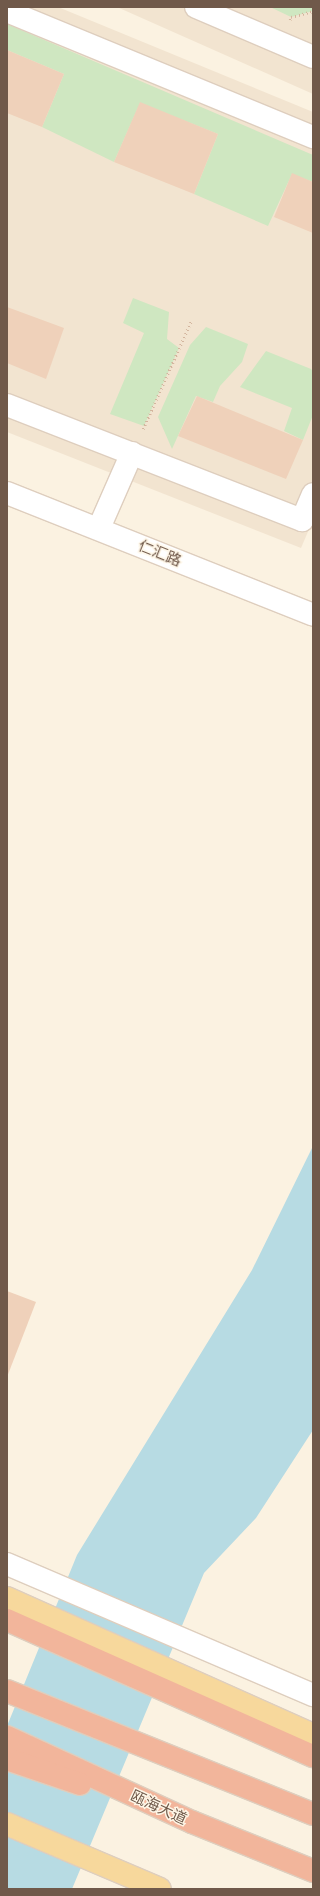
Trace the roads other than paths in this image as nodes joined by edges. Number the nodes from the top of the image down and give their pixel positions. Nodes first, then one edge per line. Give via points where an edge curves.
1 (196, 7) edge
2 (7, 11) edge
3 (313, 57) edge
4 (313, 137) edge
5 (7, 405) edge
6 (132, 453) junction
7 (7, 493) edge
8 (313, 494) edge
9 (98, 528) junction
10 (313, 616) edge
11 (7, 1564) edge
12 (7, 1598) edge
13 (7, 1620) edge
14 (7, 1691) edge
15 (313, 1695) edge
16 (313, 1735) edge
17 (7, 1737) edge
18 (313, 1756) edge
19 (7, 1759) edge
20 (313, 1814) edge
21 (192, 1822) junction
22 (7, 1824) edge
23 (313, 1870) edge
24 (160, 1889) edge

1 - 3 street
2 - 4 street
5 - 6 street
6 - 8 street via 302,520
6 - 9 street
7 - 9 street, 仁汇路
9 - 10 street, 仁汇路
11 - 15 street
12 - 16 main road
13 - 18 highway
14 - 20 highway
17 - 21 highway, 瓯海大道
19 - 21 highway
21 - 23 highway, 瓯海大道
22 - 24 main road

